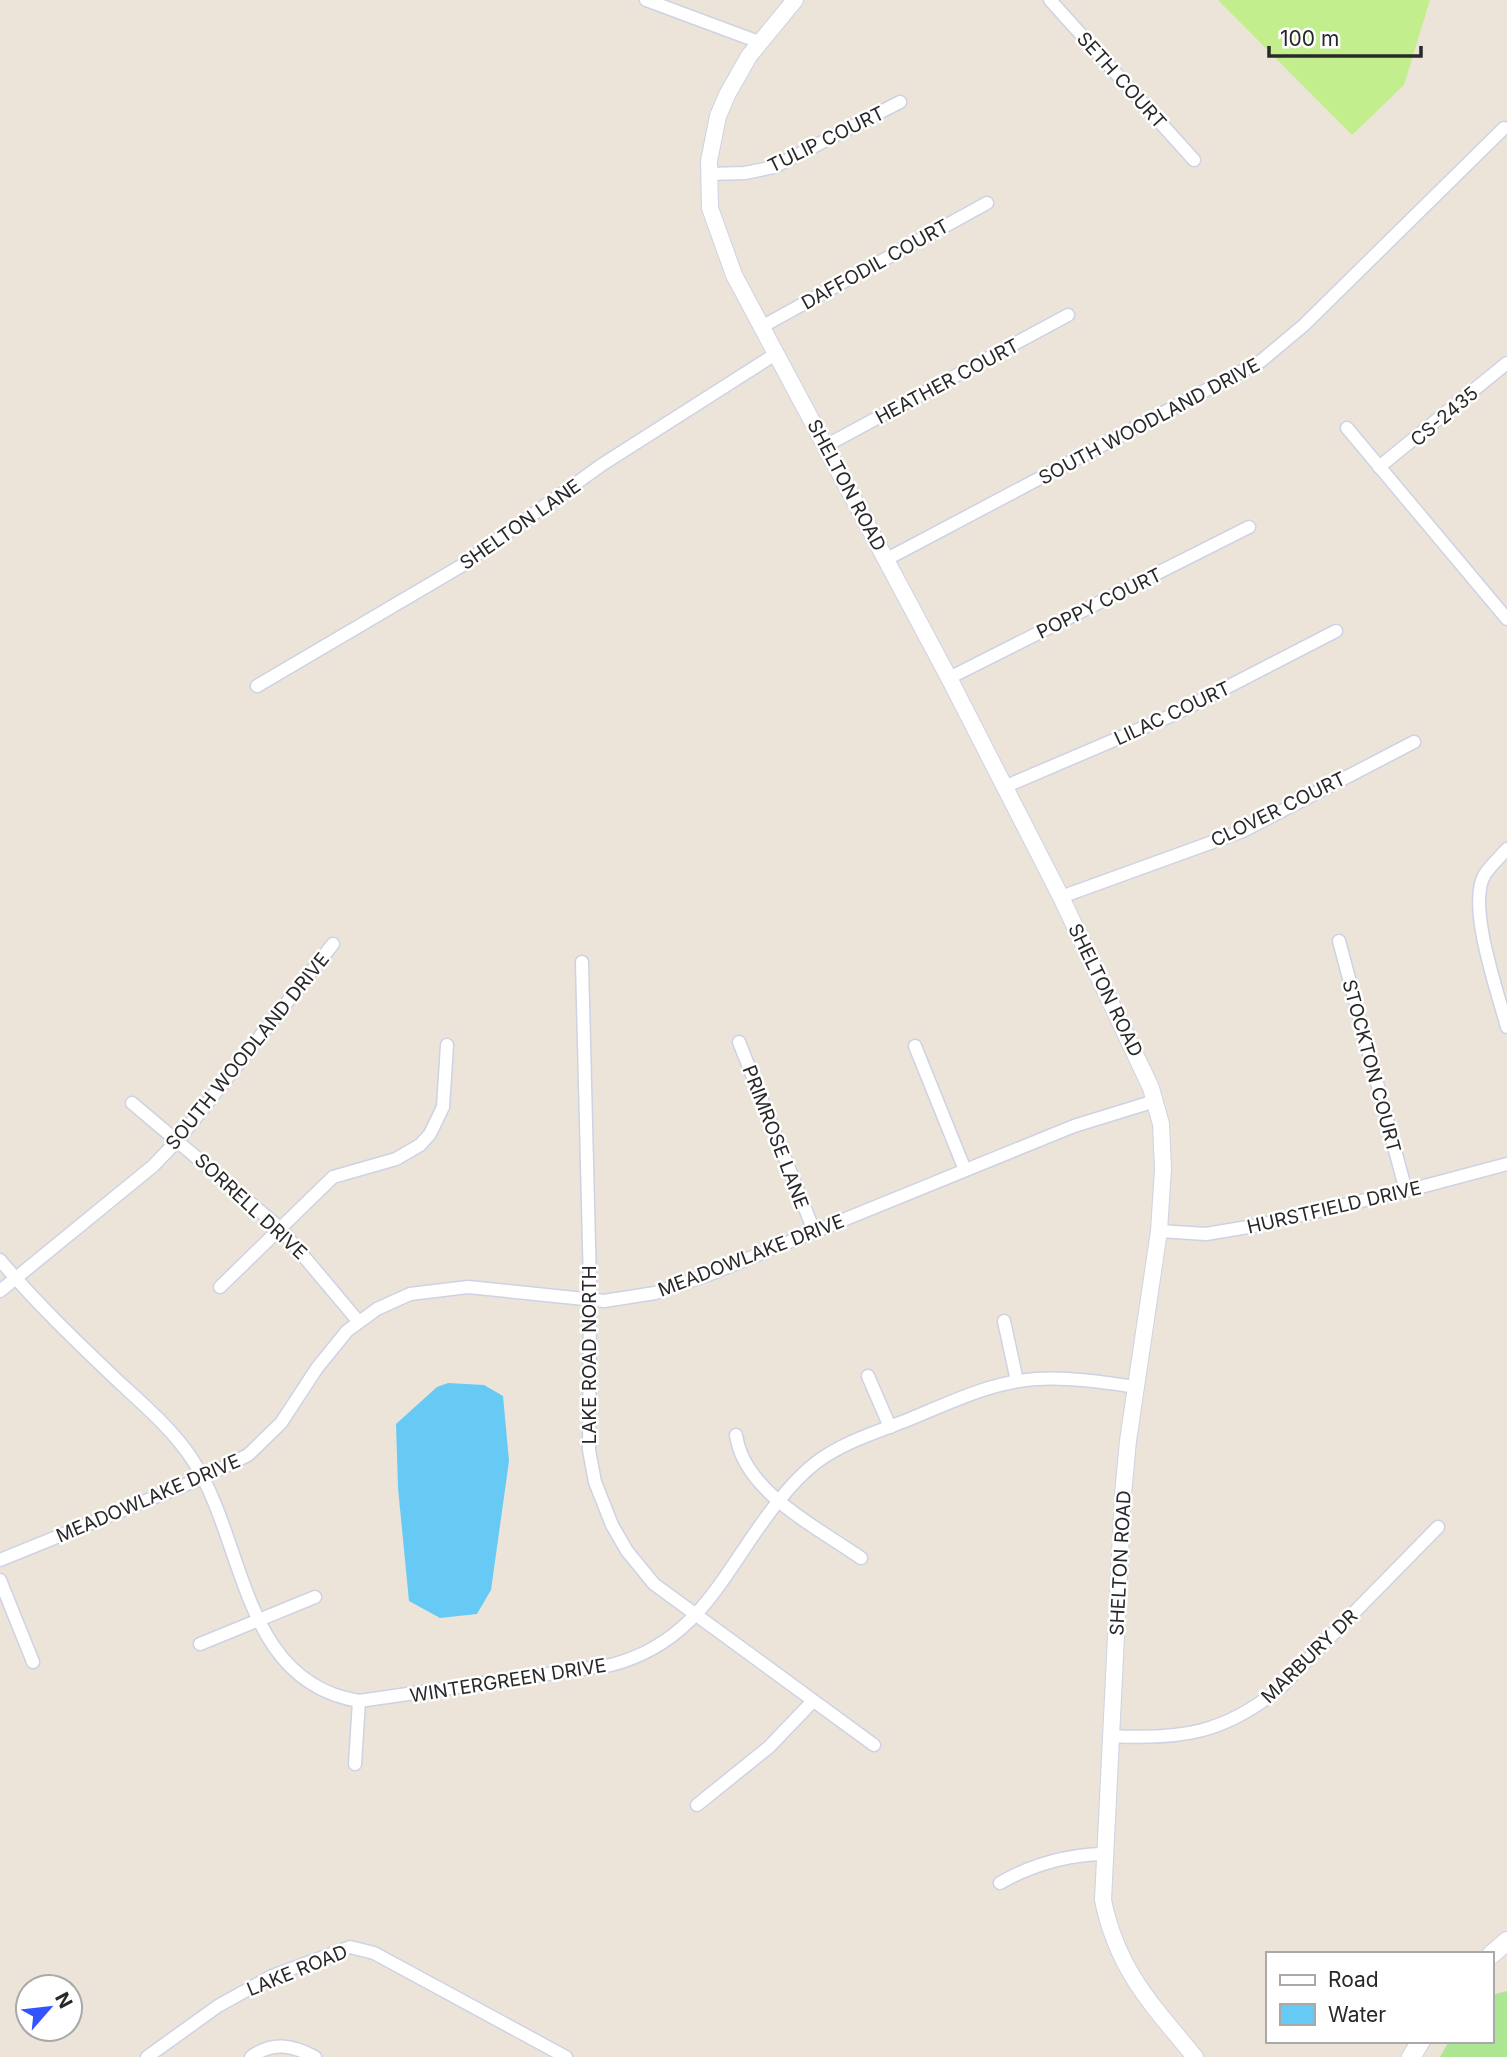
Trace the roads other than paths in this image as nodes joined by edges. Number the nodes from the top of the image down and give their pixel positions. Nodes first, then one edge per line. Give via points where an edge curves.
1 (646, 0) edge
2 (795, 0) edge
3 (1050, 0) edge
4 (759, 42) junction
5 (900, 102) dead end
6 (1504, 128) dead end
7 (1194, 160) dead end
8 (708, 174) junction
9 (988, 203) dead end
10 (1068, 315) dead end
11 (762, 326) junction
12 (777, 354) junction
13 (1507, 363) edge
14 (1347, 428) dead end
15 (827, 445) junction
16 (1379, 467) junction
17 (1250, 527) dead end
18 (887, 559) junction
19 (1507, 620) edge
20 (1336, 631) dead end
21 (948, 678) junction
22 (257, 686) dead end
23 (1414, 742) dead end
24 (1004, 787) junction
25 (1507, 849) edge
26 (1060, 897) junction
27 (1339, 942) dead end
28 (333, 944) dead end
29 (582, 962) dead end
30 (1507, 1027) edge
31 (739, 1042) dead end
32 (447, 1045) dead end
33 (915, 1046) dead end
34 (1155, 1101) junction
35 (132, 1103) dead end
36 (178, 1140) junction
37 (1507, 1164) edge
38 (965, 1170) junction
39 (1406, 1191) junction
40 (280, 1228) junction
41 (814, 1231) junction
42 (1159, 1231) junction
43 (0, 1260) edge
44 (16, 1279) junction
45 (220, 1287) dead end
46 (0, 1291) edge
47 (590, 1300) junction
48 (358, 1321) junction
49 (1004, 1321) dead end
50 (868, 1376) dead end
51 (1017, 1381) junction
52 (1136, 1387) junction
53 (890, 1427) junction
54 (736, 1435) dead end
55 (202, 1478) junction
56 (779, 1500) junction
57 (1438, 1527) dead end
58 (861, 1558) dead end
59 (0, 1560) edge
60 (0, 1580) edge
61 (315, 1597) dead end
62 (696, 1616) junction
63 (260, 1620) junction
64 (200, 1644) dead end
65 (33, 1662) dead end
66 (359, 1701) junction
67 (813, 1701) junction
68 (1111, 1736) junction
69 (874, 1745) dead end
70 (355, 1764) dead end
71 (697, 1805) dead end
72 (1103, 1854) junction
73 (1000, 1884) dead end
74 (1507, 1941) edge
75 (1493, 1953) edge
76 (147, 2057) edge
77 (251, 2057) edge
78 (315, 2057) edge
79 (566, 2057) edge
80 (1195, 2057) edge

1 - 4 street
2 - 4 street, SHELTON ROAD
3 - 7 street, SETH COURT
4 - 8 street, SHELTON ROAD via 718,116
5 - 8 street, TULIP COURT via 774,167
6 - 18 street, SOUTH WOODLAND DRIVE via 1304,325 1261,361
8 - 11 street, SHELTON ROAD via 710,208 721,247
9 - 11 street, DAFFODIL COURT
10 - 15 street, HEATHER COURT
11 - 12 street, SHELTON ROAD
12 - 15 street, SHELTON ROAD
12 - 22 street, SHELTON LANE via 603,464 461,566
13 - 16 street, CS-2435
14 - 16 street
15 - 18 street, SHELTON ROAD
16 - 19 street
17 - 21 street, POPPY COURT
18 - 21 street, SHELTON ROAD
20 - 24 street, LILAC COURT via 1175,714
21 - 24 street, SHELTON ROAD
23 - 26 street, CLOVER COURT via 1243,831
24 - 26 street, SHELTON ROAD
25 - 30 street via 1483,875 1479,904 1481,930
26 - 34 street, SHELTON ROAD
27 - 39 street, STOCKTON COURT
28 - 36 street, SOUTH WOODLAND DRIVE
29 - 47 street, LAKE ROAD NORTH
31 - 41 street, PRIMROSE LANE
32 - 40 street via 443,1107 420,1145 396,1159 333,1177
33 - 38 street
34 - 38 street, MEADOWLAKE DRIVE via 1074,1126
34 - 42 street, SHELTON ROAD via 1163,1142
35 - 36 street, SORRELL DRIVE
36 - 40 street, SORRELL DRIVE
36 - 44 street, SOUTH WOODLAND DRIVE
37 - 39 street, HURSTFIELD DRIVE
38 - 41 street, MEADOWLAKE DRIVE
39 - 42 street, HURSTFIELD DRIVE via 1206,1234
40 - 45 street
40 - 48 street, SORRELL DRIVE
41 - 47 street, MEADOWLAKE DRIVE via 672,1289
42 - 52 street, SHELTON ROAD
43 - 44 street, WINTERGREEN DRIVE
44 - 46 street, SOUTH WOODLAND DRIVE
44 - 55 street, WINTERGREEN DRIVE via 163,1424
47 - 48 street, MEADOWLAKE DRIVE via 446,1287 410,1294
47 - 62 street, LAKE ROAD NORTH via 587,1433 600,1497 627,1551 645,1573
48 - 55 street, MEADOWLAKE DRIVE via 317,1368 272,1435 236,1463
49 - 51 street
50 - 53 street
51 - 52 street, WINTERGREEN DRIVE via 1077,1379
51 - 53 street, WINTERGREEN DRIVE via 968,1395
52 - 68 street, SHELTON ROAD via 1123,1494
53 - 56 street, WINTERGREEN DRIVE via 826,1456
54 - 56 street via 738,1451 751,1474
55 - 59 street, MEADOWLAKE DRIVE
55 - 63 street, WINTERGREEN DRIVE
56 - 58 street
56 - 62 street, WINTERGREEN DRIVE
57 - 68 street, MARBURY DR via 1259,1705 1208,1730 1178,1737
60 - 65 street
61 - 63 street
62 - 66 street, WINTERGREEN DRIVE via 668,1641 611,1665
62 - 67 street, LAKE ROAD NORTH
63 - 64 street
63 - 66 street, WINTERGREEN DRIVE via 277,1653 296,1674 321,1690
66 - 70 street
67 - 69 street, LAKE ROAD NORTH
67 - 71 street via 769,1747
68 - 72 street, SHELTON ROAD
72 - 73 street via 1054,1859
72 - 80 street, SHELTON ROAD via 1102,1900 1118,1955
74 - 75 main road
76 - 79 street, LAKE ROAD via 255,1983 356,1947
77 - 78 street via 276,2045

